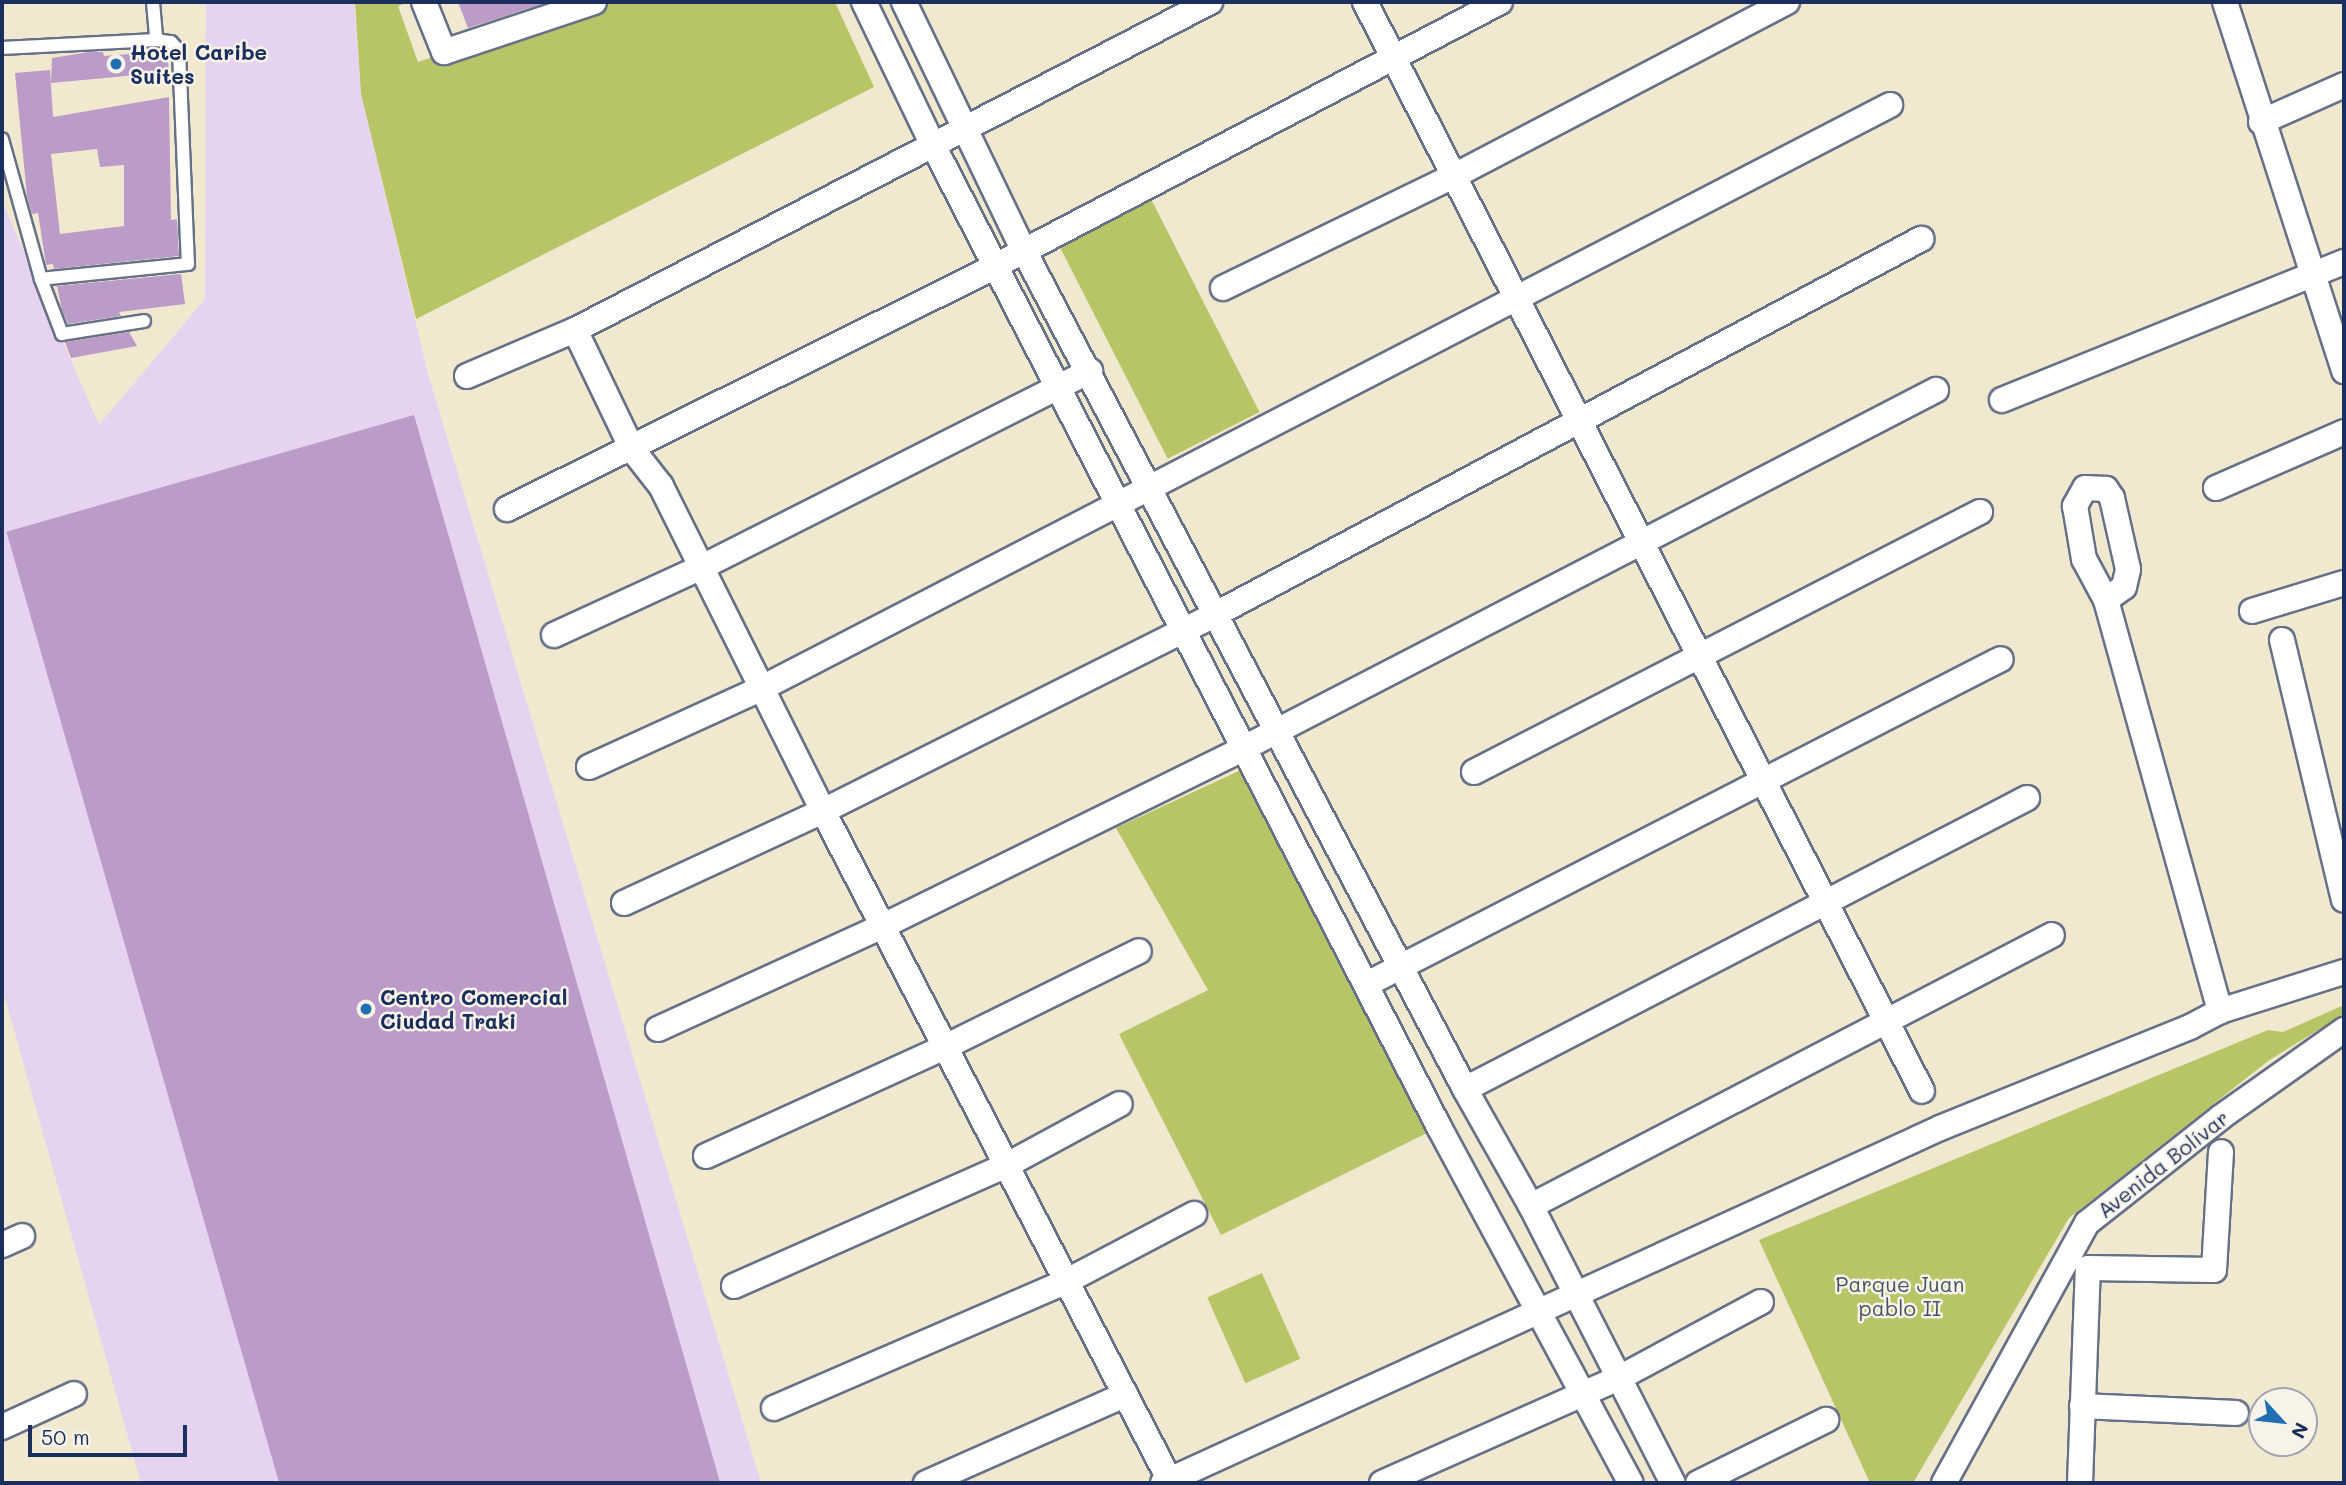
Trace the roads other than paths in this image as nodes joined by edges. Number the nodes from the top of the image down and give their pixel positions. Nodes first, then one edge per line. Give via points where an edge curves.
1 (153, 2) edge
2 (424, 2) edge
3 (864, 2) edge
4 (1210, 2) edge
5 (1365, 2) edge
6 (1500, 2) edge
7 (1787, 2) edge
8 (2225, 2) edge
9 (587, 3) edge
10 (907, 3) edge
11 (156, 40) junction
12 (2, 48) edge
13 (1394, 57) junction
14 (2344, 85) edge
15 (1890, 105) dead end
16 (2261, 122) junction
17 (968, 130) junction
18 (2, 139) edge
19 (932, 143) junction
20 (1452, 177) junction
21 (1921, 239) dead end
22 (1023, 249) junction
23 (2344, 262) edge
24 (996, 265) junction
25 (2312, 277) junction
26 (41, 279) junction
27 (1223, 288) dead end
28 (1516, 301) junction
29 (144, 321) dead end
30 (575, 330) junction
31 (1090, 371) junction
32 (2344, 371) edge
33 (467, 376) dead end
34 (1056, 385) junction
35 (1936, 390) dead end
36 (2002, 400) dead end
37 (1578, 421) junction
38 (2344, 432) edge
39 (632, 449) junction
40 (1150, 486) junction
41 (2216, 488) dead end
42 (1118, 503) junction
43 (507, 509) dead end
44 (1980, 512) dead end
45 (1641, 543) junction
46 (702, 567) junction
47 (2344, 583) edge
48 (2106, 600) dead end
49 (2252, 611) dead end
50 (1216, 614) junction
51 (1184, 627) junction
52 (554, 635) dead end
53 (2282, 640) dead end
54 (1702, 655) junction
55 (2001, 659) dead end
56 (762, 688) junction
57 (1274, 730) junction
58 (1247, 747) junction
59 (589, 767) dead end
60 (1474, 772) dead end
61 (1765, 780) junction
62 (2027, 798) dead end
63 (823, 811) junction
64 (2344, 900) edge
65 (624, 903) dead end
66 (1828, 903) junction
67 (883, 926) junction
68 (2052, 935) dead end
69 (1139, 951) dead end
70 (1402, 967) junction
71 (2344, 972) edge
72 (1367, 985) junction
73 (2220, 1011) junction
74 (1888, 1021) junction
75 (658, 1029) dead end
76 (2344, 1030) edge
77 (945, 1047) junction
78 (1465, 1089) junction
79 (1923, 1091) dead end
80 (1120, 1104) dead end
81 (2221, 1152) dead end
82 (706, 1156) dead end
83 (1007, 1165) junction
84 (1531, 1206) junction
85 (1194, 1214) dead end
86 (1065, 1282) junction
87 (734, 1286) dead end
88 (1575, 1294) junction
89 (1761, 1302) dead end
90 (1540, 1310) junction
91 (1619, 1378) junction
92 (1583, 1393) junction
93 (74, 1394) dead end
94 (1125, 1395) junction
95 (2082, 1406) junction
96 (775, 1408) dead end
97 (2236, 1413) dead end
98 (1826, 1420) dead end
99 (2, 1427) edge
100 (1168, 1482) edge
101 (926, 1483) edge
102 (1382, 1483) edge
103 (1631, 1483) edge
104 (1673, 1483) edge
105 (1698, 1483) edge
106 (1944, 1483) edge
107 (2080, 1483) edge

1 - 11 lane
2 - 9 street via 444,52
3 - 19 street
4 - 17 street
5 - 13 street
6 - 13 street
7 - 20 street
8 - 16 street
10 - 17 street
11 - 12 lane
11 - 26 lane via 171,42 179,51 188,264
13 - 20 street
13 - 22 street
14 - 16 street
15 - 28 street
16 - 25 street
17 - 19 street
17 - 22 street
18 - 26 lane
19 - 24 street
19 - 30 street
20 - 27 street
20 - 28 street
21 - 37 street
22 - 24 street
22 - 31 street
23 - 25 street
24 - 34 street
24 - 39 street
25 - 32 street
25 - 36 street
26 - 29 lane via 62,334
28 - 37 street
28 - 40 street
30 - 33 street
30 - 39 street
31 - 34 street
31 - 40 street
34 - 42 street
34 - 46 street
35 - 45 street
37 - 45 street
37 - 50 street
38 - 41 street
39 - 43 street
39 - 46 street via 660,486
40 - 42 street
40 - 50 street
42 - 51 street
42 - 56 street
44 - 54 street
45 - 54 street
45 - 57 street
46 - 52 street
46 - 56 street
47 - 49 street
48 - 73 street
50 - 51 street
50 - 57 street
51 - 58 street
51 - 63 street
53 - 64 street
54 - 60 street
54 - 61 street
55 - 61 street
56 - 59 street
56 - 63 street
57 - 58 street
57 - 70 street
58 - 67 street
58 - 72 street
61 - 66 street
61 - 70 street
62 - 66 street
63 - 65 street
63 - 67 street
66 - 74 street
66 - 78 street
67 - 75 street
67 - 77 street
68 - 74 street
69 - 77 street
70 - 72 street
70 - 78 street
71 - 73 street
72 - 90 street
73 - 88 street via 1940,1128
74 - 79 street
74 - 84 street
76 - 106 street, Avenida Bolívar via 2221,1117 2087,1223
77 - 82 street
77 - 83 street
78 - 84 street
80 - 83 street
81 - 95 street via 2214,1270 2088,1268
83 - 86 street
83 - 87 street
84 - 88 street
85 - 86 street
86 - 94 street
86 - 96 street
88 - 90 street
88 - 91 street
89 - 91 street
90 - 92 street
90 - 100 street
91 - 92 street
91 - 104 street
92 - 102 street
92 - 103 street
93 - 99 street
94 - 100 street
94 - 101 street
95 - 97 street
95 - 107 street
98 - 105 street

